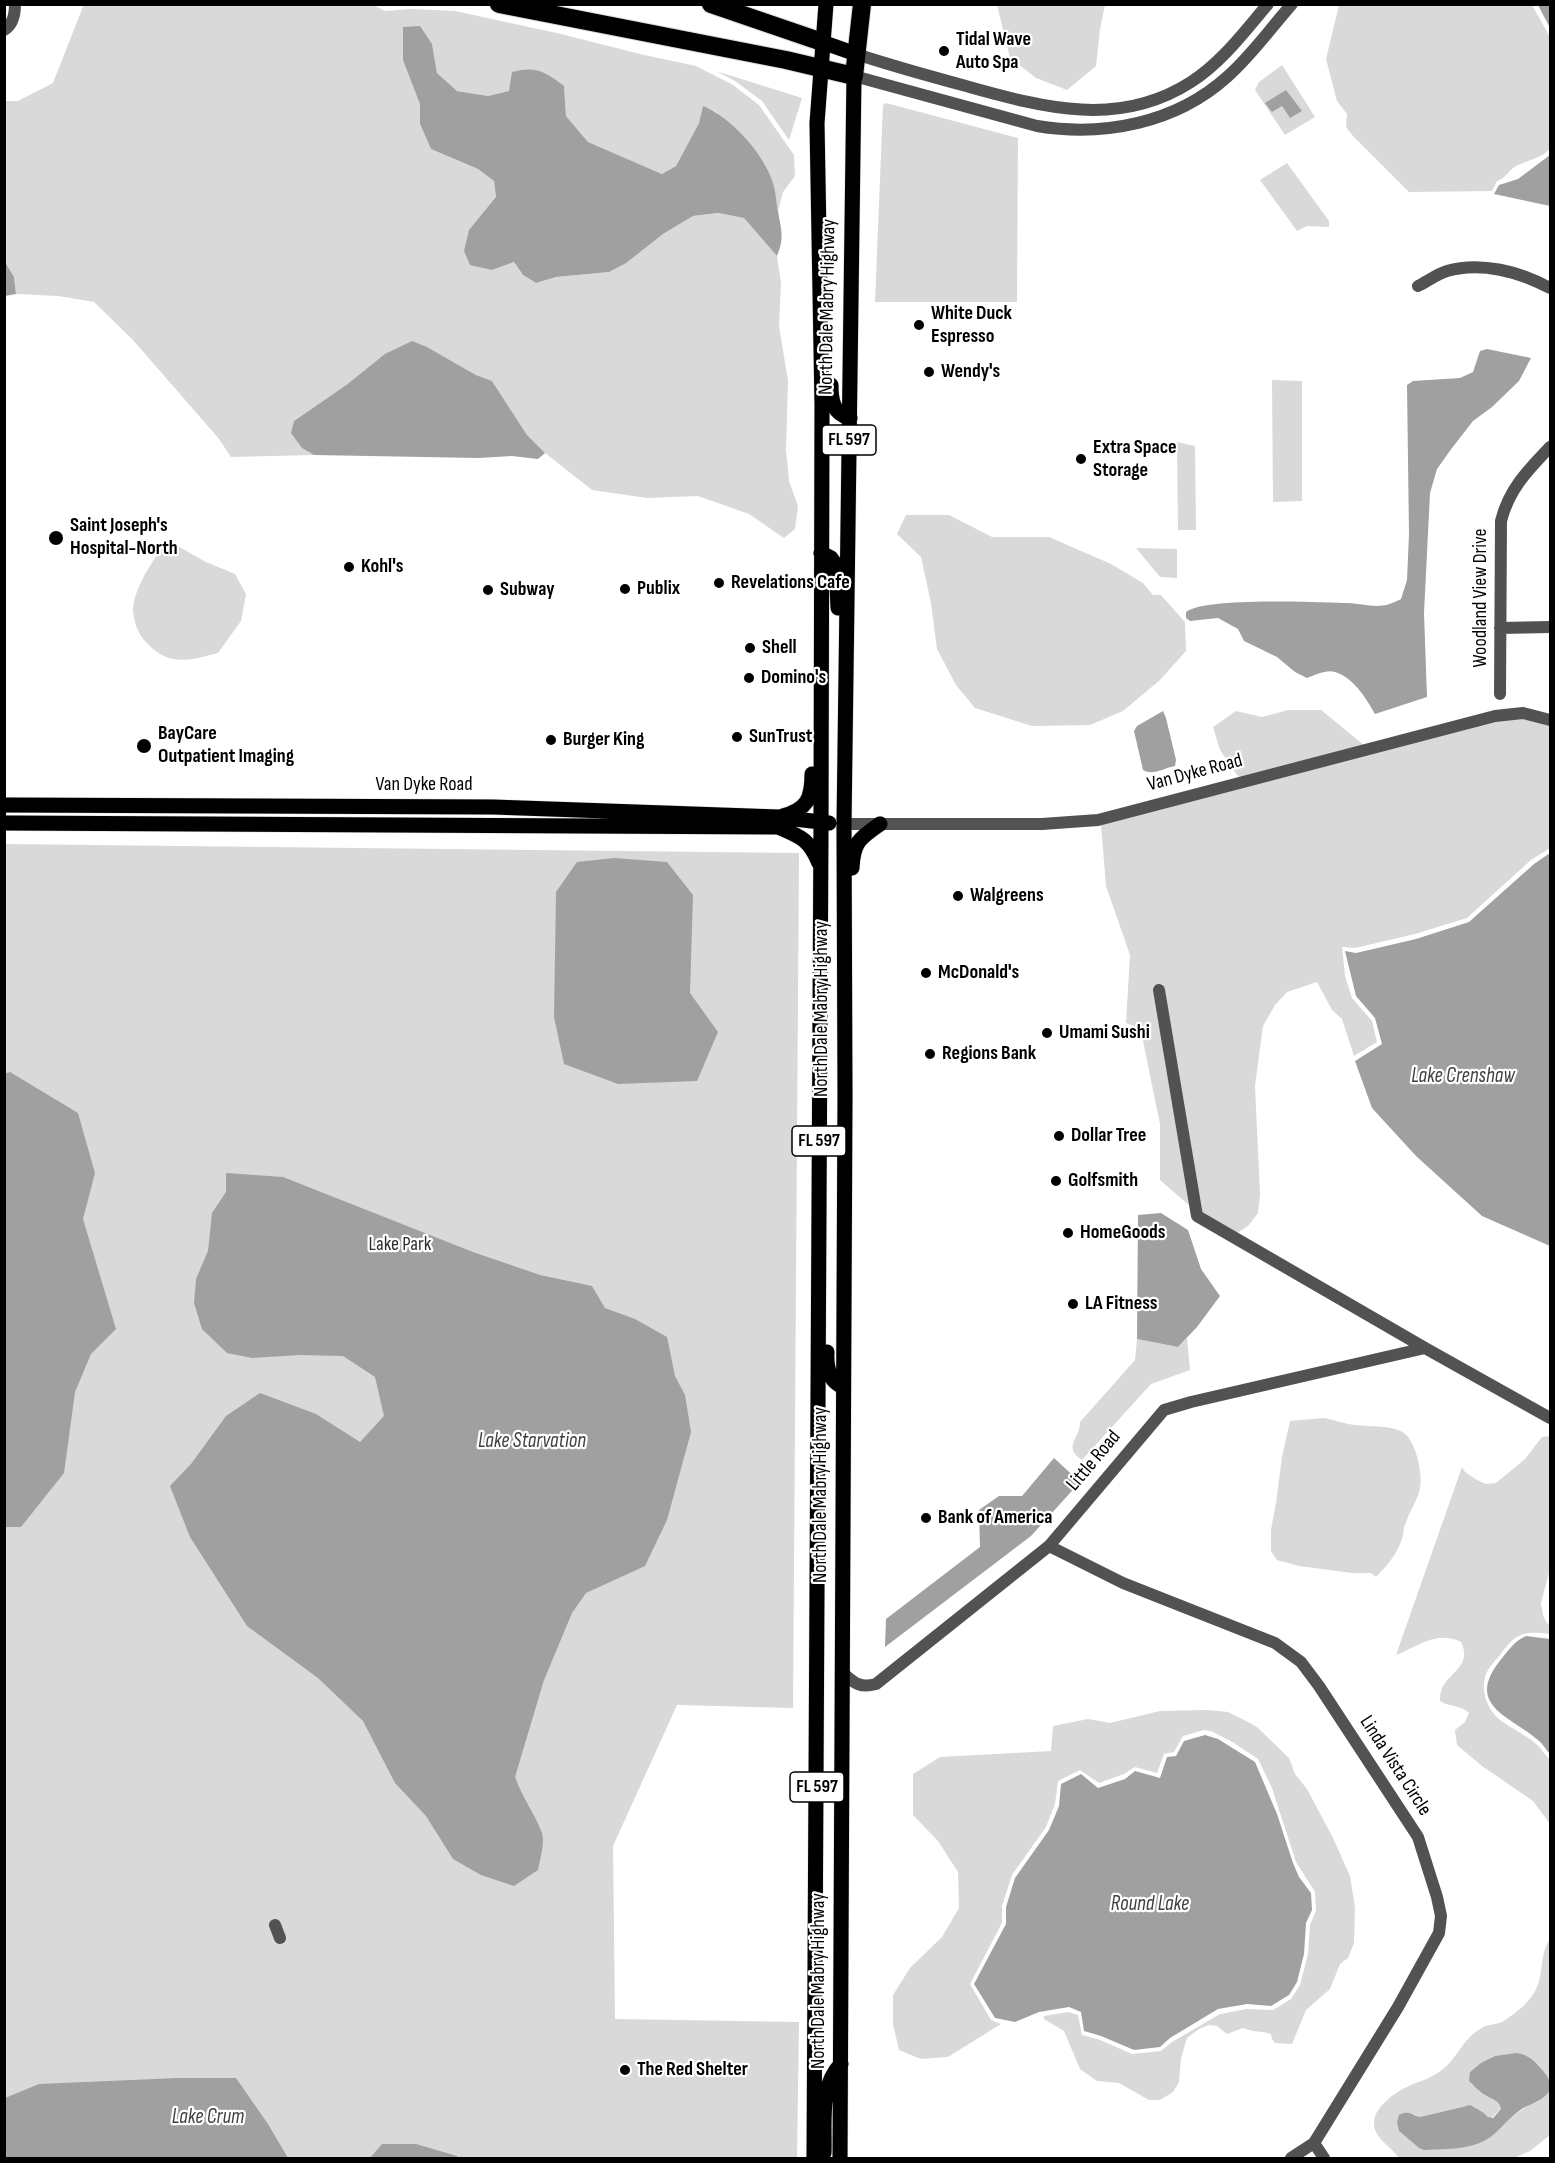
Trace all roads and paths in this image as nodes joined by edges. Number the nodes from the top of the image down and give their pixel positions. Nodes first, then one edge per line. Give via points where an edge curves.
1 (15, 4) edge
2 (499, 4) edge
3 (711, 4) edge
4 (826, 4) edge
5 (862, 4) edge
6 (1268, 4) edge
7 (1292, 4) edge
8 (4, 30) edge
9 (822, 42) junction
10 (856, 54) junction
11 (820, 68) junction
12 (854, 76) junction
13 (819, 218) junction
14 (1418, 286) dead end
15 (1551, 288) edge
16 (850, 418) junction
17 (1551, 447) edge
18 (821, 553) junction
19 (821, 601) junction
20 (1500, 627) junction
21 (1551, 627) edge
22 (846, 694) junction
23 (1500, 694) dead end
24 (1551, 720) edge
25 (4, 805) edge
26 (94, 805) junction
27 (494, 807) junction
28 (778, 822) junction
29 (4, 823) edge
30 (95, 824) junction
31 (285, 824) junction
32 (821, 824) junction
33 (844, 824) junction
34 (880, 824) junction
35 (821, 866) junction
36 (1159, 990) dead end
37 (819, 1221) junction
38 (1425, 1348) junction
39 (843, 1380) junction
40 (818, 1415) junction
41 (1551, 1418) edge
42 (1049, 1546) junction
43 (844, 1674) junction
44 (275, 1925) dead end
45 (280, 1938) dead end
46 (841, 2064) junction
47 (1314, 2143) junction
48 (842, 2155) edge
49 (814, 2158) edge
50 (823, 2158) edge
51 (1291, 2158) edge
52 (1324, 2158) edge

1 - 8 street via 15,15
2 - 11 highway
3 - 9 highway
4 - 9 main road, North Dale Mabry Highway / FL 597
5 - 10 highway, North Dale Mabry Highway / FL 597
6 - 10 street via 1218,61 1191,81 1152,100 1110,109 1083,111 1041,106
7 - 12 street via 1219,84 1185,106 1127,126 1088,130 1037,126
9 - 10 main road
9 - 11 main road, North Dale Mabry Highway / FL 597
10 - 12 highway, North Dale Mabry Highway / FL 597
11 - 12 highway
11 - 13 main road, North Dale Mabry Highway / FL 597
12 - 16 main road, North Dale Mabry Highway / FL 597
13 - 16 main road via 826,237 831,399 840,413
13 - 18 main road, North Dale Mabry Highway / FL 597
14 - 15 street via 1445,272 1479,267 1522,276
16 - 22 main road, North Dale Mabry Highway / FL 597
17 - 20 street, Woodland View Drive via 1516,484 1504,509 1500,536
18 - 19 main road, North Dale Mabry Highway / FL 597
18 - 22 main road via 836,565 840,676
19 - 28 main road via 813,666 810,796 796,812
19 - 32 main road, North Dale Mabry Highway / FL 597
20 - 21 street
20 - 23 street, Woodland View Drive
22 - 33 main road, North Dale Mabry Highway / FL 597
24 - 34 street, Van Dyke Road via 1523,713 1495,716 1098,820
25 - 26 main road, Van Dyke Road
26 - 27 main road, Van Dyke Road
26 - 30 street
27 - 28 main road, Van Dyke Road
27 - 31 main road via 480,815 357,817
28 - 31 main road, Van Dyke Road
28 - 32 main road, Van Dyke Road
28 - 35 main road via 807,841
29 - 30 main road, Van Dyke Road
30 - 31 main road, Van Dyke Road
32 - 33 main road, Van Dyke Road
32 - 35 main road, North Dale Mabry Highway / FL 597
33 - 34 street, Van Dyke Road
33 - 39 main road, North Dale Mabry Highway / FL 597
34 - 39 main road via 859,840 852,857 852,1262 850,1352
35 - 37 main road, North Dale Mabry Highway / FL 597
36 - 38 street via 1197,1216
37 - 39 main road via 827,1243 826,1362 835,1382
37 - 40 main road, North Dale Mabry Highway / FL 597
38 - 41 street
38 - 42 street, Little Road via 1164,1410
39 - 40 main road
39 - 43 main road, North Dale Mabry Highway / FL 597
40 - 49 main road, North Dale Mabry Highway / FL 597
42 - 43 street, Little Road via 876,1684 865,1687
42 - 47 street, Linda Vista Circle via 1123,1583 1275,1643 1301,1662 1418,1837 1441,1916 1438,1933 1398,2007
43 - 46 main road, North Dale Mabry Highway / FL 597
44 - 45 street
46 - 48 main road, North Dale Mabry Highway / FL 597
46 - 50 main road via 826,2088
47 - 51 street
47 - 52 street

